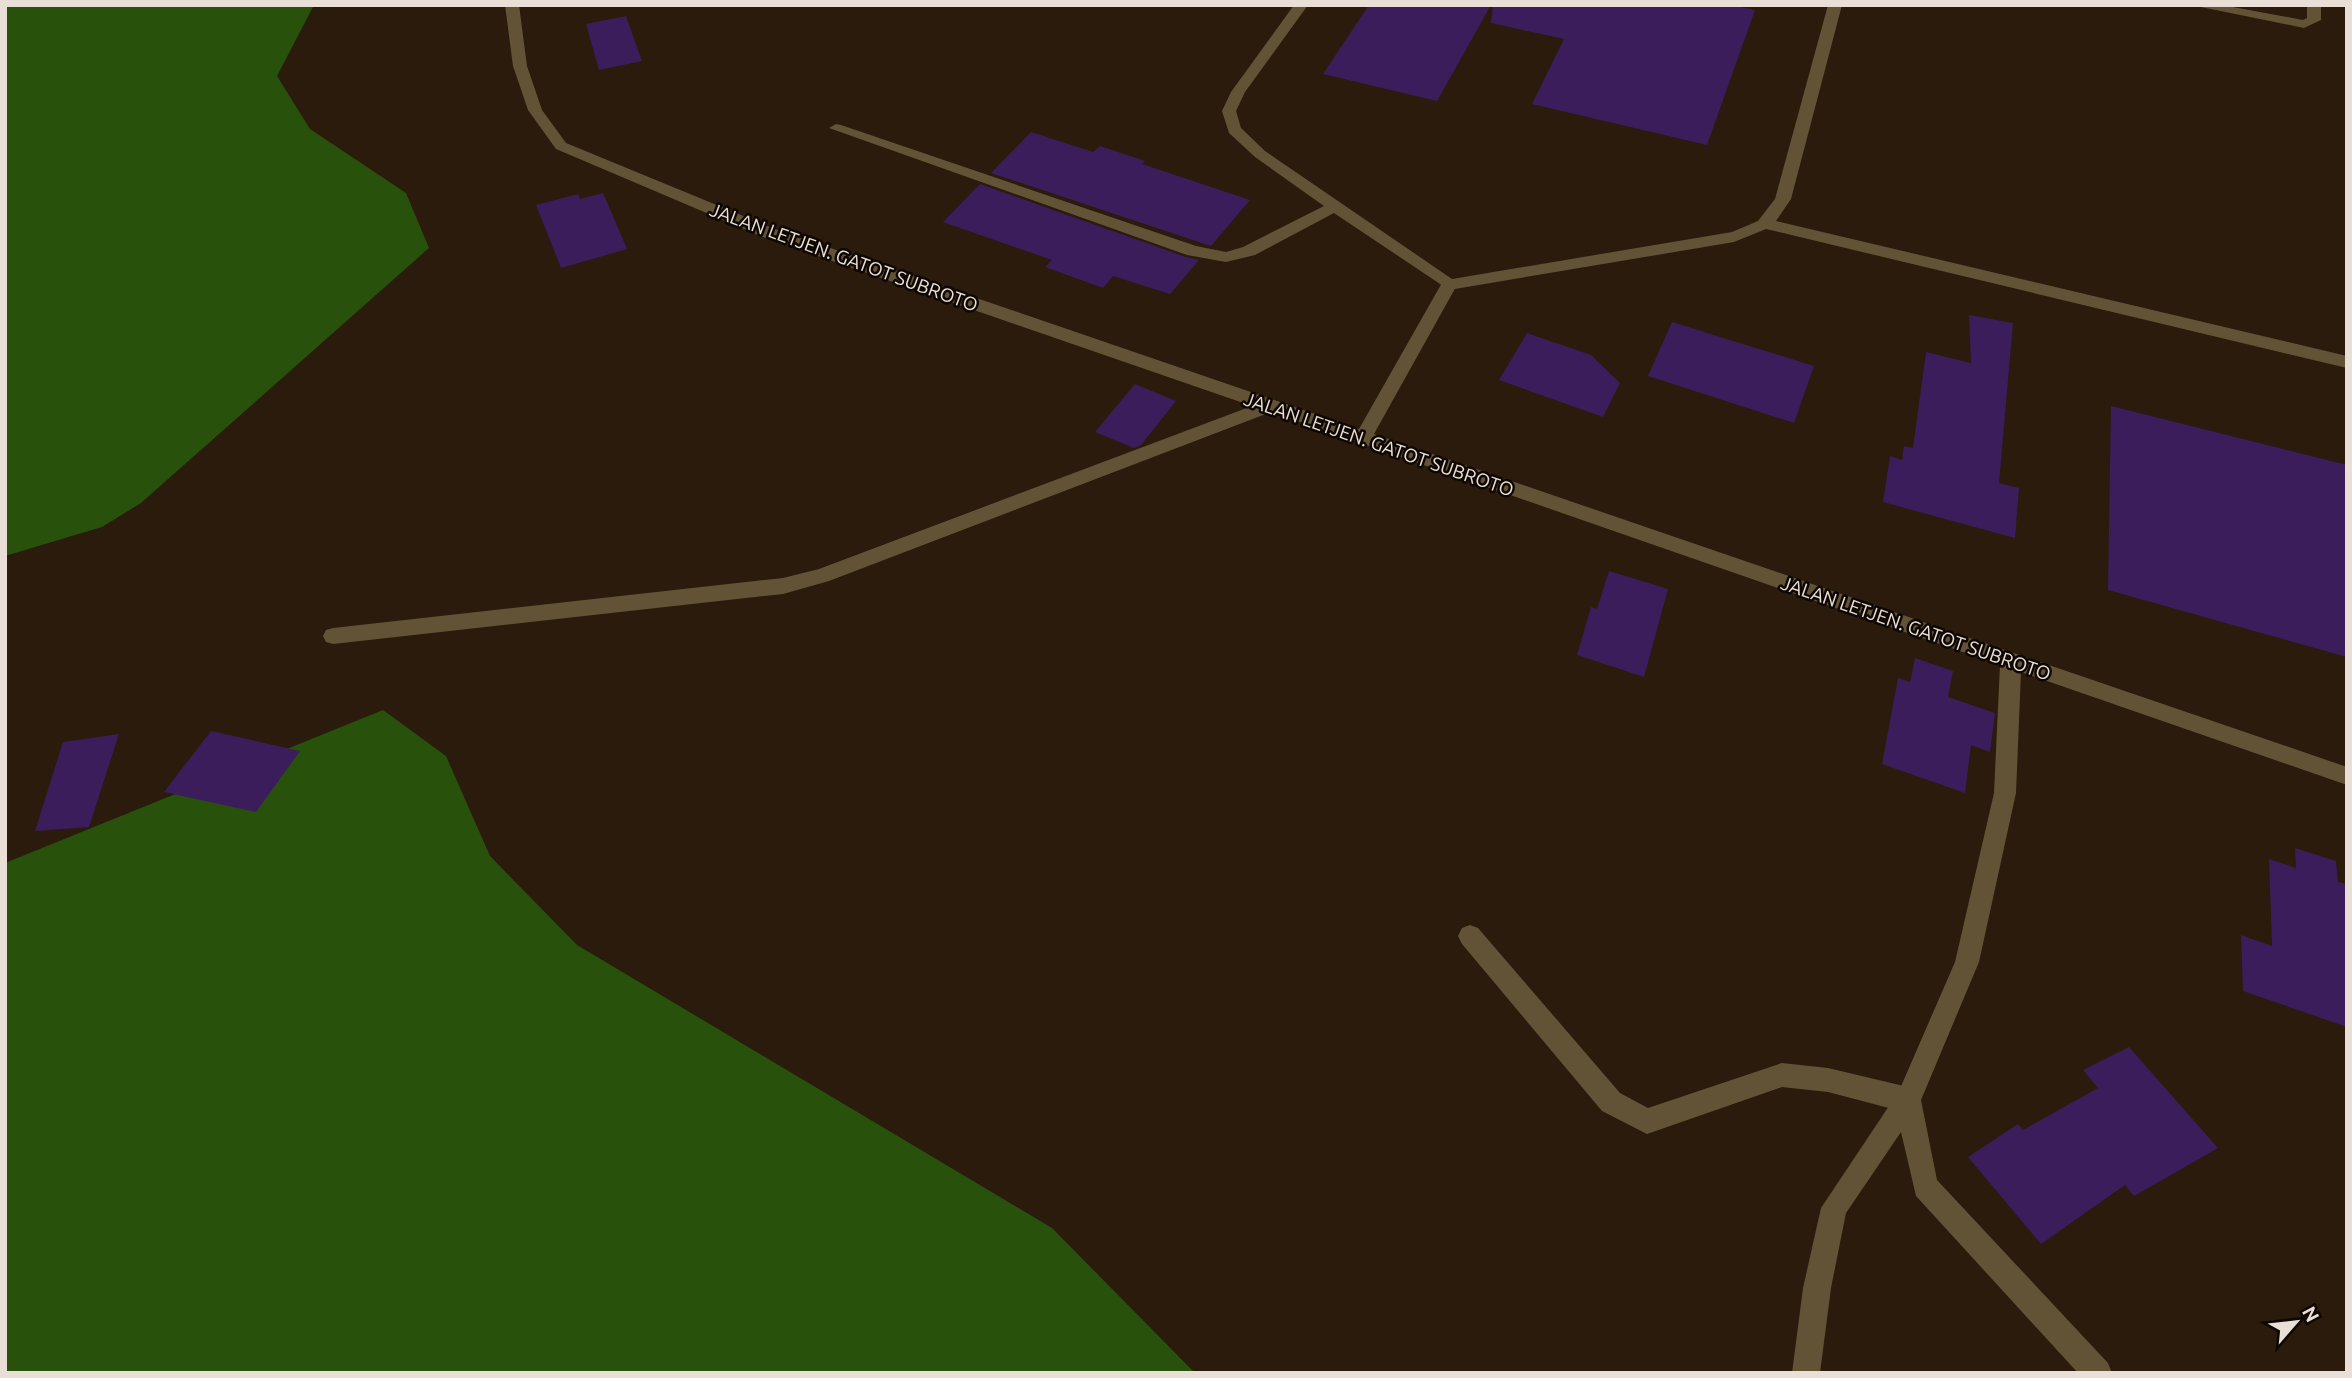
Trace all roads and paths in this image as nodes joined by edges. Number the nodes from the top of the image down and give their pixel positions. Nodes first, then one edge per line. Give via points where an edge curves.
1 (512, 5) edge
2 (1301, 5) edge
3 (1835, 5) edge
4 (2197, 5) edge
5 (2314, 5) edge
6 (836, 128) dead end
7 (1335, 206) junction
8 (1766, 224) junction
9 (1449, 285) junction
10 (2347, 362) edge
11 (1269, 406) junction
12 (1362, 439) junction
13 (333, 636) dead end
14 (2011, 660) junction
15 (2347, 776) edge
16 (1470, 936) dead end
17 (1908, 1100) junction
18 (1806, 1373) edge
19 (2098, 1373) edge

1 - 11 street, JALAN LETJEN. GATOT SUBROTO via 520,66 535,110 561,146 769,233
2 - 7 street via 1229,111 1234,130 1260,154
3 - 8 street via 1783,199
4 - 5 street via 2304,24 2314,20
6 - 7 street via 1194,251 1226,257 1249,251
7 - 9 street
8 - 9 street via 1734,237
8 - 10 street
9 - 12 street
11 - 12 street, JALAN LETJEN. GATOT SUBROTO
11 - 13 street via 835,571 783,586
12 - 14 street, JALAN LETJEN. GATOT SUBROTO
14 - 15 street, JALAN LETJEN. GATOT SUBROTO
14 - 17 street via 2005,793 1967,962
16 - 17 street via 1611,1102 1647,1121 1782,1075 1828,1080
17 - 18 street via 1834,1208
17 - 19 street via 1925,1187

